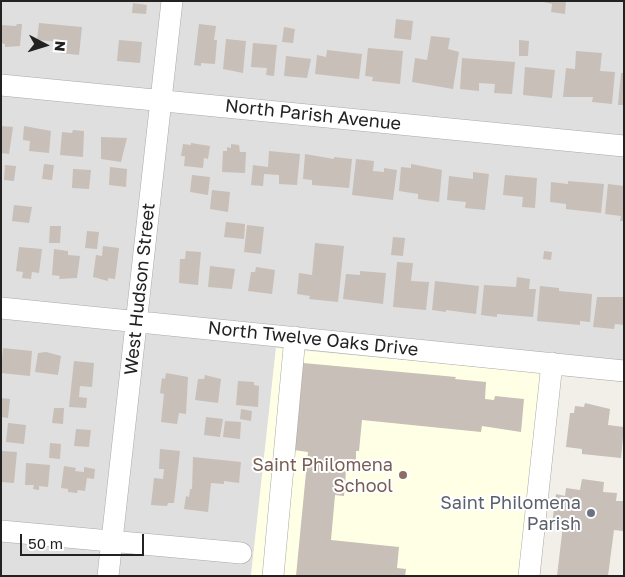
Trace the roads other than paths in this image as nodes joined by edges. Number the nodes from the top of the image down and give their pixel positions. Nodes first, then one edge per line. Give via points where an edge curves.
1 (172, 1) edge
2 (1, 85) edge
3 (162, 100) junction
4 (624, 146) edge
5 (1, 308) edge
6 (137, 321) junction
7 (295, 337) junction
8 (552, 363) junction
9 (624, 371) edge
10 (1, 531) edge
11 (111, 543) junction
12 (242, 553) dead end
13 (108, 576) edge
14 (273, 576) edge
15 (529, 576) edge

1 - 3 street, West Hudson Street
2 - 3 street, North Parish Avenue
3 - 4 street, North Parish Avenue
3 - 6 street, West Hudson Street
5 - 6 street, North Twelve Oaks Drive
6 - 7 street, North Twelve Oaks Drive
6 - 11 street, West Hudson Street
7 - 8 street, North Twelve Oaks Drive
7 - 14 street
8 - 9 street, North Twelve Oaks Drive
8 - 15 street
10 - 11 street
11 - 12 street
11 - 13 street, West Hudson Street

